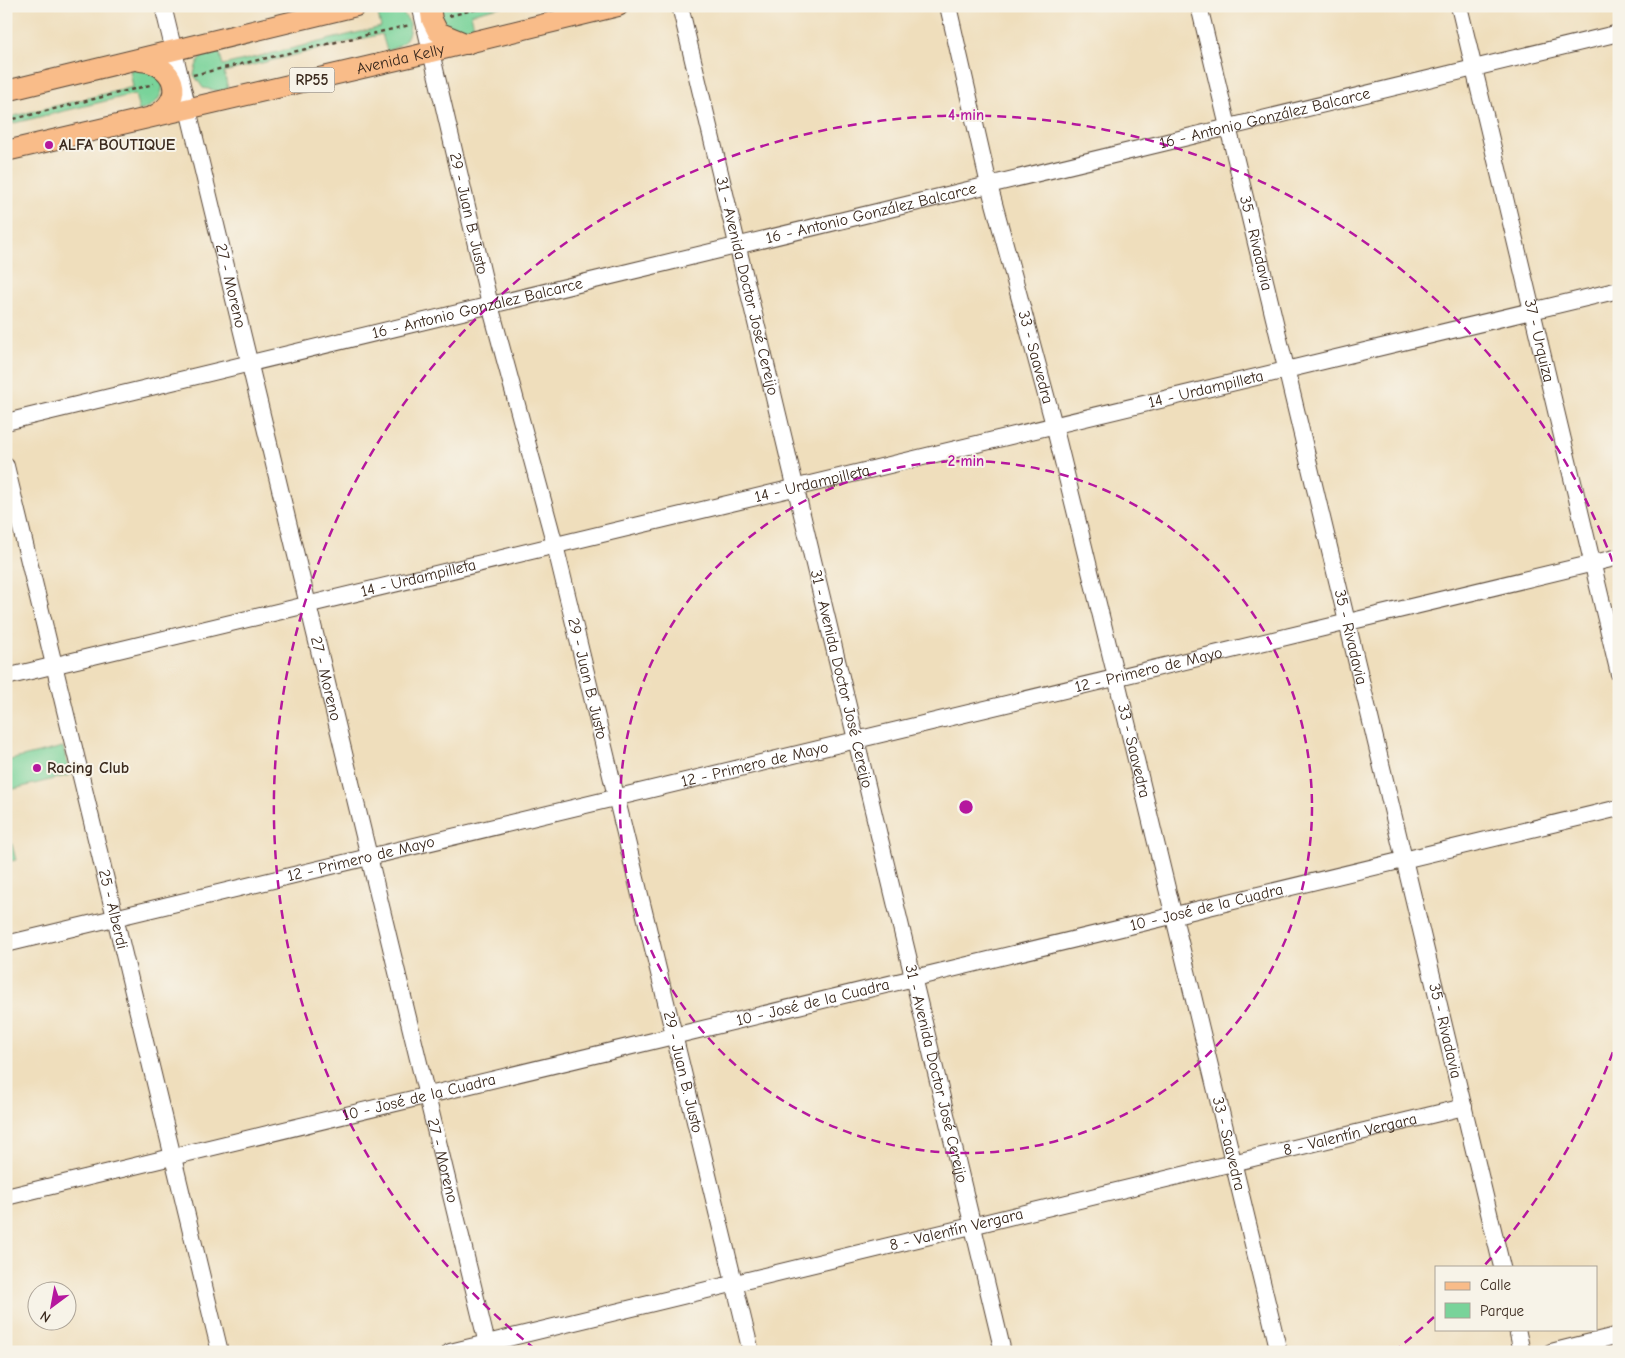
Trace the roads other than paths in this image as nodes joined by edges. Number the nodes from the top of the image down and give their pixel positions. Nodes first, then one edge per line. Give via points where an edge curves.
1 (163, 6) edge
2 (356, 6) edge
3 (618, 6) edge
4 (680, 6) edge
5 (948, 6) edge
6 (1199, 6) edge
7 (1459, 6) edge
8 (427, 14) edge
9 (1619, 33) edge
10 (467, 44) junction
11 (174, 51) junction
12 (431, 52) junction
13 (135, 61) junction
14 (1474, 68) junction
15 (176, 79) junction
16 (6, 91) edge
17 (188, 108) junction
18 (151, 117) junction
19 (1228, 128) junction
20 (6, 152) edge
21 (989, 185) junction
22 (739, 245) junction
23 (1619, 290) edge
24 (490, 305) junction
25 (1532, 310) junction
26 (250, 363) junction
27 (1286, 369) junction
28 (6, 422) edge
29 (1054, 425) junction
30 (6, 466) edge
31 (796, 487) junction
32 (555, 545) junction
33 (1619, 557) edge
34 (1592, 564) junction
35 (308, 605) junction
36 (1347, 622) junction
37 (54, 666) junction
38 (1619, 674) edge
39 (6, 677) edge
40 (1116, 678) junction
41 (857, 740) junction
42 (617, 797) junction
43 (1619, 808) edge
44 (369, 857) junction
45 (1404, 860) junction
46 (1174, 916) junction
47 (115, 918) junction
48 (6, 944) edge
49 (914, 978) junction
50 (675, 1036) junction
51 (427, 1096) junction
52 (1464, 1107) junction
53 (173, 1157) junction
54 (1233, 1162) junction
55 (6, 1197) edge
56 (973, 1225) junction
57 (1502, 1266) edge
58 (734, 1283) junction
59 (1517, 1330) edge
60 (1619, 1335) edge
61 (488, 1347) edge
62 (220, 1352) edge
63 (450, 1352) edge
64 (751, 1352) edge
65 (1003, 1352) edge
66 (1279, 1352) edge
67 (1522, 1352) edge
68 (1550, 1352) edge

1 - 11 street, 27 - Moreno
2 - 11 main road
3 - 10 main road, Avenida Kelly / RP55
4 - 22 street, 31 - Avenida Doctor José Cereijo
5 - 21 street, 33 - Saavedra
6 - 19 street, 35 - Rivadavia
7 - 14 street, 37 - Urquiza
8 - 10 main road via 438,32
8 - 12 street, 29 - Juan B. Justo
9 - 14 street, 16 - Antonio González Balcarce
10 - 12 main road, Avenida Kelly / RP55
11 - 13 main road
11 - 15 street, 27 - Moreno
12 - 17 main road, Avenida Kelly / RP55
12 - 24 street, 29 - Juan B. Justo
13 - 15 main road via 153,62
13 - 16 main road
14 - 19 street, 16 - Antonio González Balcarce
14 - 25 street, 37 - Urquiza
15 - 17 street, 27 - Moreno
15 - 18 main road via 173,96 166,109
17 - 18 main road, Avenida Kelly / RP55
17 - 26 street, 27 - Moreno
18 - 20 main road, Avenida Kelly / RP55
19 - 21 street, 16 - Antonio González Balcarce
19 - 27 street, 35 - Rivadavia
21 - 22 street, 16 - Antonio González Balcarce
21 - 29 street, 33 - Saavedra
22 - 24 street, 16 - Antonio González Balcarce
22 - 31 street, 31 - Avenida Doctor José Cereijo
23 - 25 street, 14 - Urdampilleta
24 - 26 street, 16 - Antonio González Balcarce
24 - 32 street, 29 - Juan B. Justo
25 - 27 street, 14 - Urdampilleta
25 - 34 street, 37 - Urquiza
26 - 28 street, 16 - Antonio González Balcarce
26 - 35 street, 27 - Moreno
27 - 29 street, 14 - Urdampilleta
27 - 36 street, 35 - Rivadavia
29 - 31 street, 14 - Urdampilleta
29 - 40 street, 33 - Saavedra
30 - 37 street, 25 - Alberdi
31 - 32 street, 14 - Urdampilleta
31 - 41 street, 31 - Avenida Doctor José Cereijo
32 - 35 street, 14 - Urdampilleta
32 - 42 street, 29 - Juan B. Justo
33 - 34 street, 12 - Primero de Mayo
34 - 36 street, 12 - Primero de Mayo
34 - 38 street, 37 - Urquiza
35 - 37 street, 14 - Urdampilleta
35 - 44 street, 27 - Moreno
36 - 40 street, 12 - Primero de Mayo
36 - 45 street, 35 - Rivadavia
37 - 39 street, 14 - Urdampilleta
37 - 47 street, 25 - Alberdi
40 - 41 street, 12 - Primero de Mayo
40 - 46 street, 33 - Saavedra
41 - 42 street, 12 - Primero de Mayo
41 - 49 street, 31 - Avenida Doctor José Cereijo
42 - 44 street, 12 - Primero de Mayo
42 - 50 street, 29 - Juan B. Justo
43 - 45 street, 10 - José de la Cuadra
44 - 47 street, 12 - Primero de Mayo
44 - 51 street, 27 - Moreno
45 - 46 street, 10 - José de la Cuadra
45 - 52 street, 35 - Rivadavia
46 - 49 street, 10 - José de la Cuadra
46 - 54 street, 33 - Saavedra
47 - 48 street, 12 - Primero de Mayo
47 - 53 street, 25 - Alberdi
49 - 50 street, 10 - José de la Cuadra
49 - 56 street, 31 - Avenida Doctor José Cereijo
50 - 51 street, 10 - José de la Cuadra
50 - 58 street, 29 - Juan B. Justo
51 - 53 street, 10 - José de la Cuadra
51 - 61 street, 27 - Moreno
52 - 54 street, 8 - Valentín Vergara
52 - 57 street, 35 - Rivadavia
53 - 55 street, 10 - José de la Cuadra
53 - 62 street, 25 - Alberdi
54 - 56 street, 8 - Valentín Vergara
54 - 66 street, 33 - Saavedra
56 - 58 street, 8 - Valentín Vergara
56 - 65 street, 31 - Avenida Doctor José Cereijo
58 - 61 street, 8 - Valentín Vergara
58 - 64 street, 29 - Juan B. Justo
59 - 67 street
60 - 68 street
61 - 63 street, 8 - Valentín Vergara

